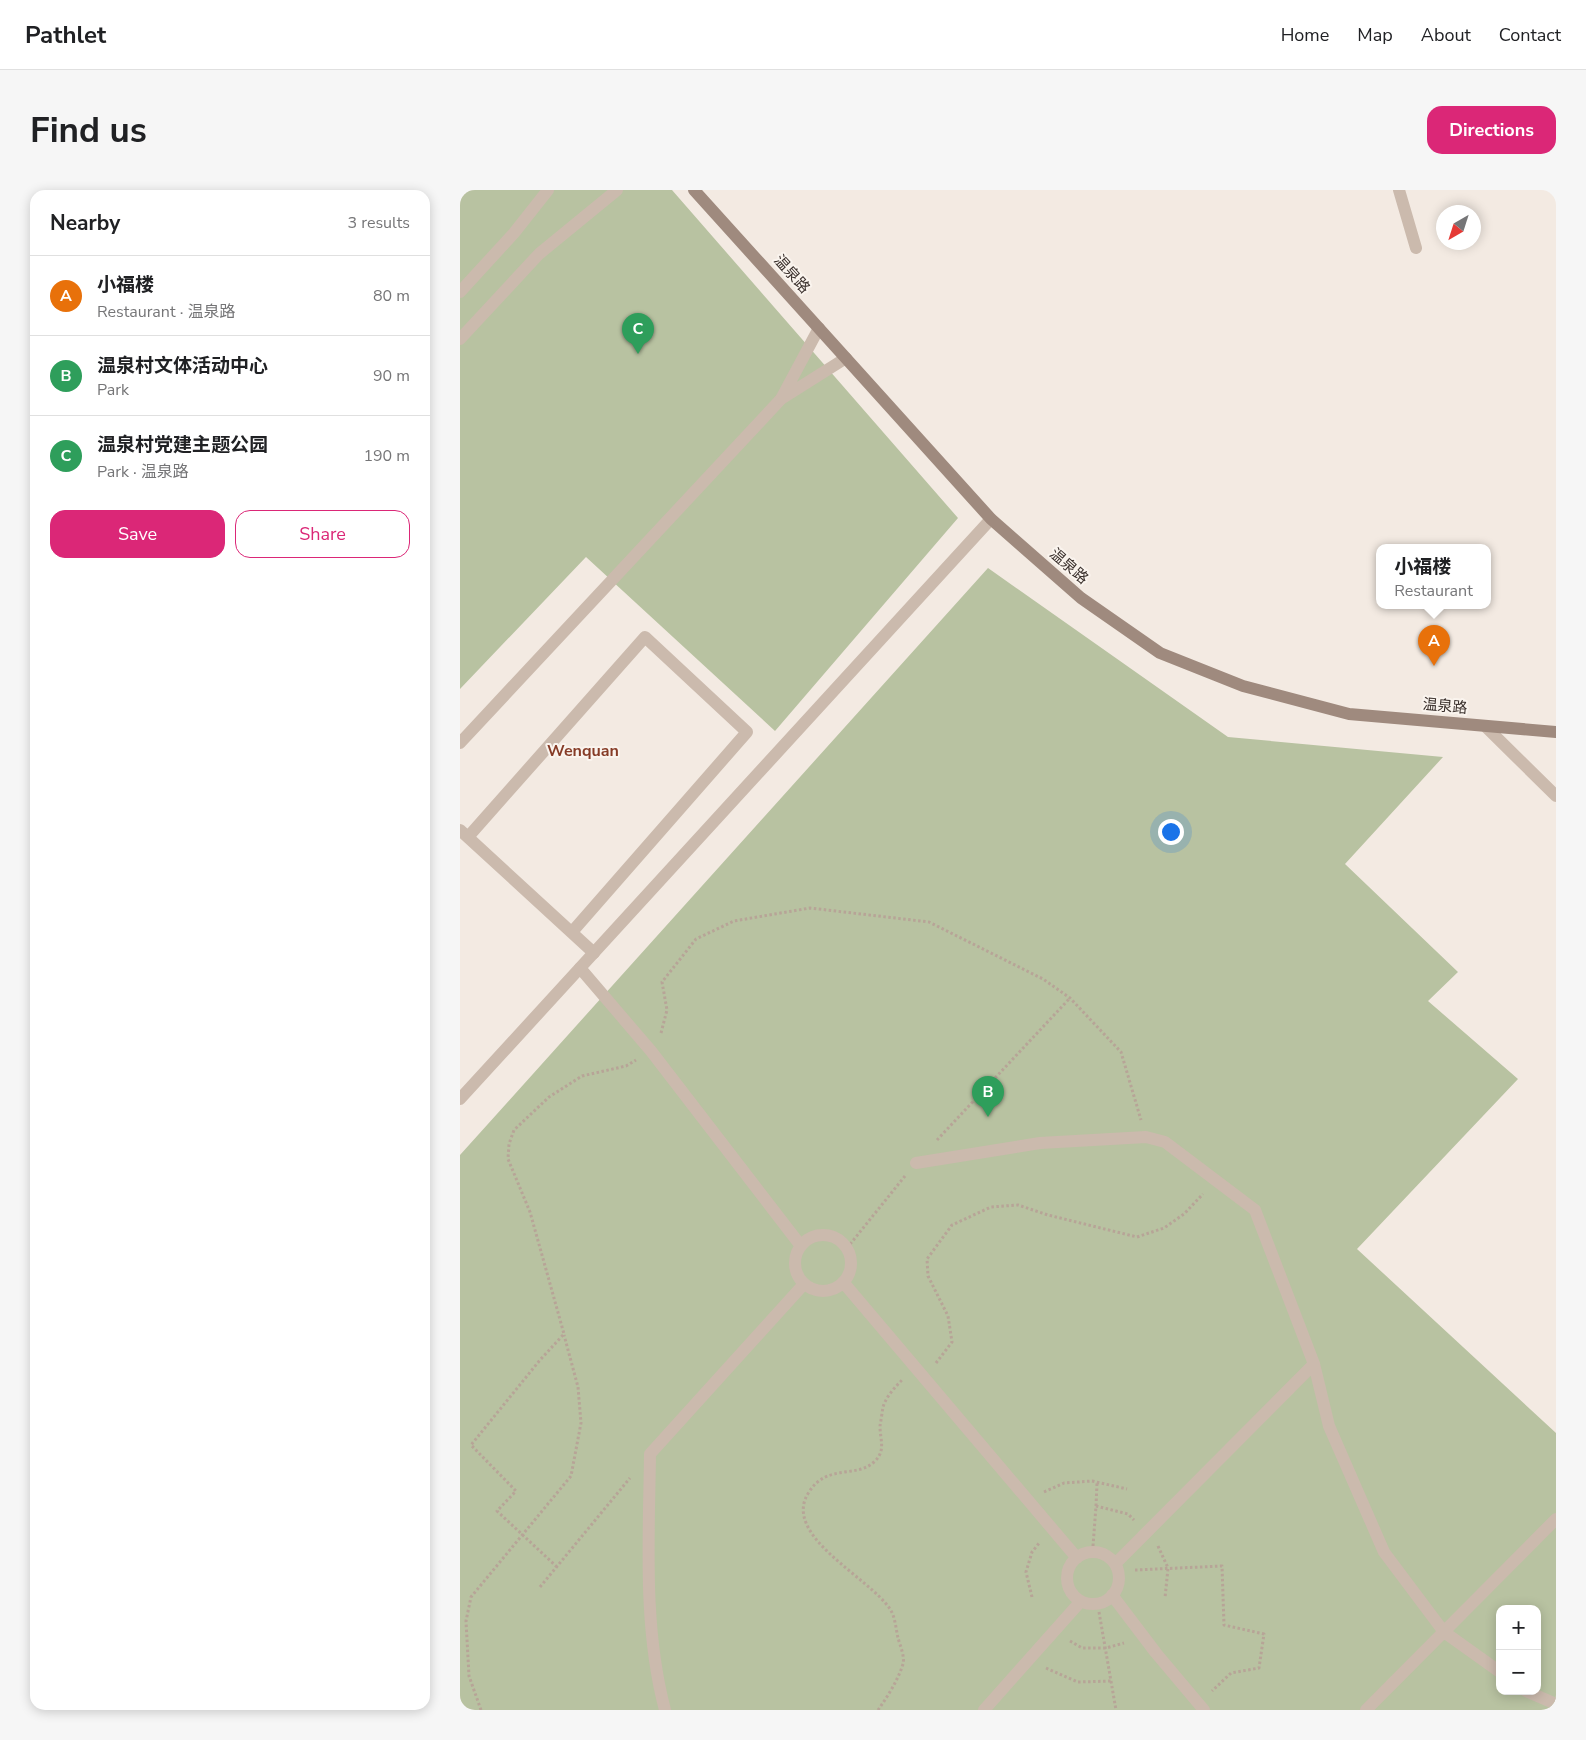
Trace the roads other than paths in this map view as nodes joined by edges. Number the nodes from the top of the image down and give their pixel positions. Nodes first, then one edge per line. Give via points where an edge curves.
1 (548, 190) edge
2 (617, 190) edge
3 (694, 190) edge
4 (1399, 190) edge
5 (1416, 248) dead end
6 (460, 292) edge
7 (819, 328) junction
8 (460, 339) edge
9 (846, 358) junction
10 (781, 399) junction
11 (991, 519) junction
12 (1484, 726) junction
13 (1556, 732) edge
14 (460, 743) edge
15 (1556, 796) edge
16 (464, 833) edge
17 (572, 932) junction
18 (594, 953) junction
19 (580, 968) junction
20 (460, 1099) edge
21 (916, 1163) road end
22 (801, 1246) junction
23 (843, 1282) junction
24 (804, 1284) junction
25 (1314, 1364) junction
26 (1556, 1519) edge
27 (1077, 1558) junction
28 (1116, 1568) junction
29 (1112, 1596) junction
30 (1081, 1601) junction
31 (1444, 1632) junction
32 (1496, 1669) edge
33 (1535, 1695) edge
34 (1556, 1704) edge
35 (1201, 1707) edge
36 (665, 1710) edge
37 (984, 1710) edge
38 (1366, 1710) edge

1 - 6 street
2 - 8 street via 539,254
3 - 7 main road, 温泉路
4 - 5 street
7 - 9 main road, 温泉路
7 - 10 street
9 - 10 street
9 - 11 main road, 温泉路
10 - 14 street
11 - 12 main road, 温泉路 via 1081,598 1160,653 1243,686 1349,714
11 - 18 street
12 - 13 main road, 温泉路
12 - 15 street
16 - 17 street
16 - 17 street via 645,638 747,732
17 - 18 street
18 - 19 street
19 - 20 street
19 - 22 street via 651,1051
21 - 25 street via 1040,1142 1146,1137 1166,1142 1255,1210
22 - 23 street via 807,1240 825,1235 834,1237 848,1248 852,1266
22 - 24 street via 795,1263 796,1272
23 - 24 street via 826,1291
23 - 27 street
24 - 36 street via 650,1454 651,1640
25 - 28 street
25 - 31 street via 1328,1426 1384,1552
26 - 31 street
27 - 28 street via 1093,1552 1101,1554 1109,1558
27 - 30 street via 1068,1572 1067,1581 1069,1589
28 - 29 street via 1119,1580
29 - 30 street via 1098,1604
29 - 35 street
30 - 37 street
31 - 32 street
31 - 38 street
33 - 34 street

